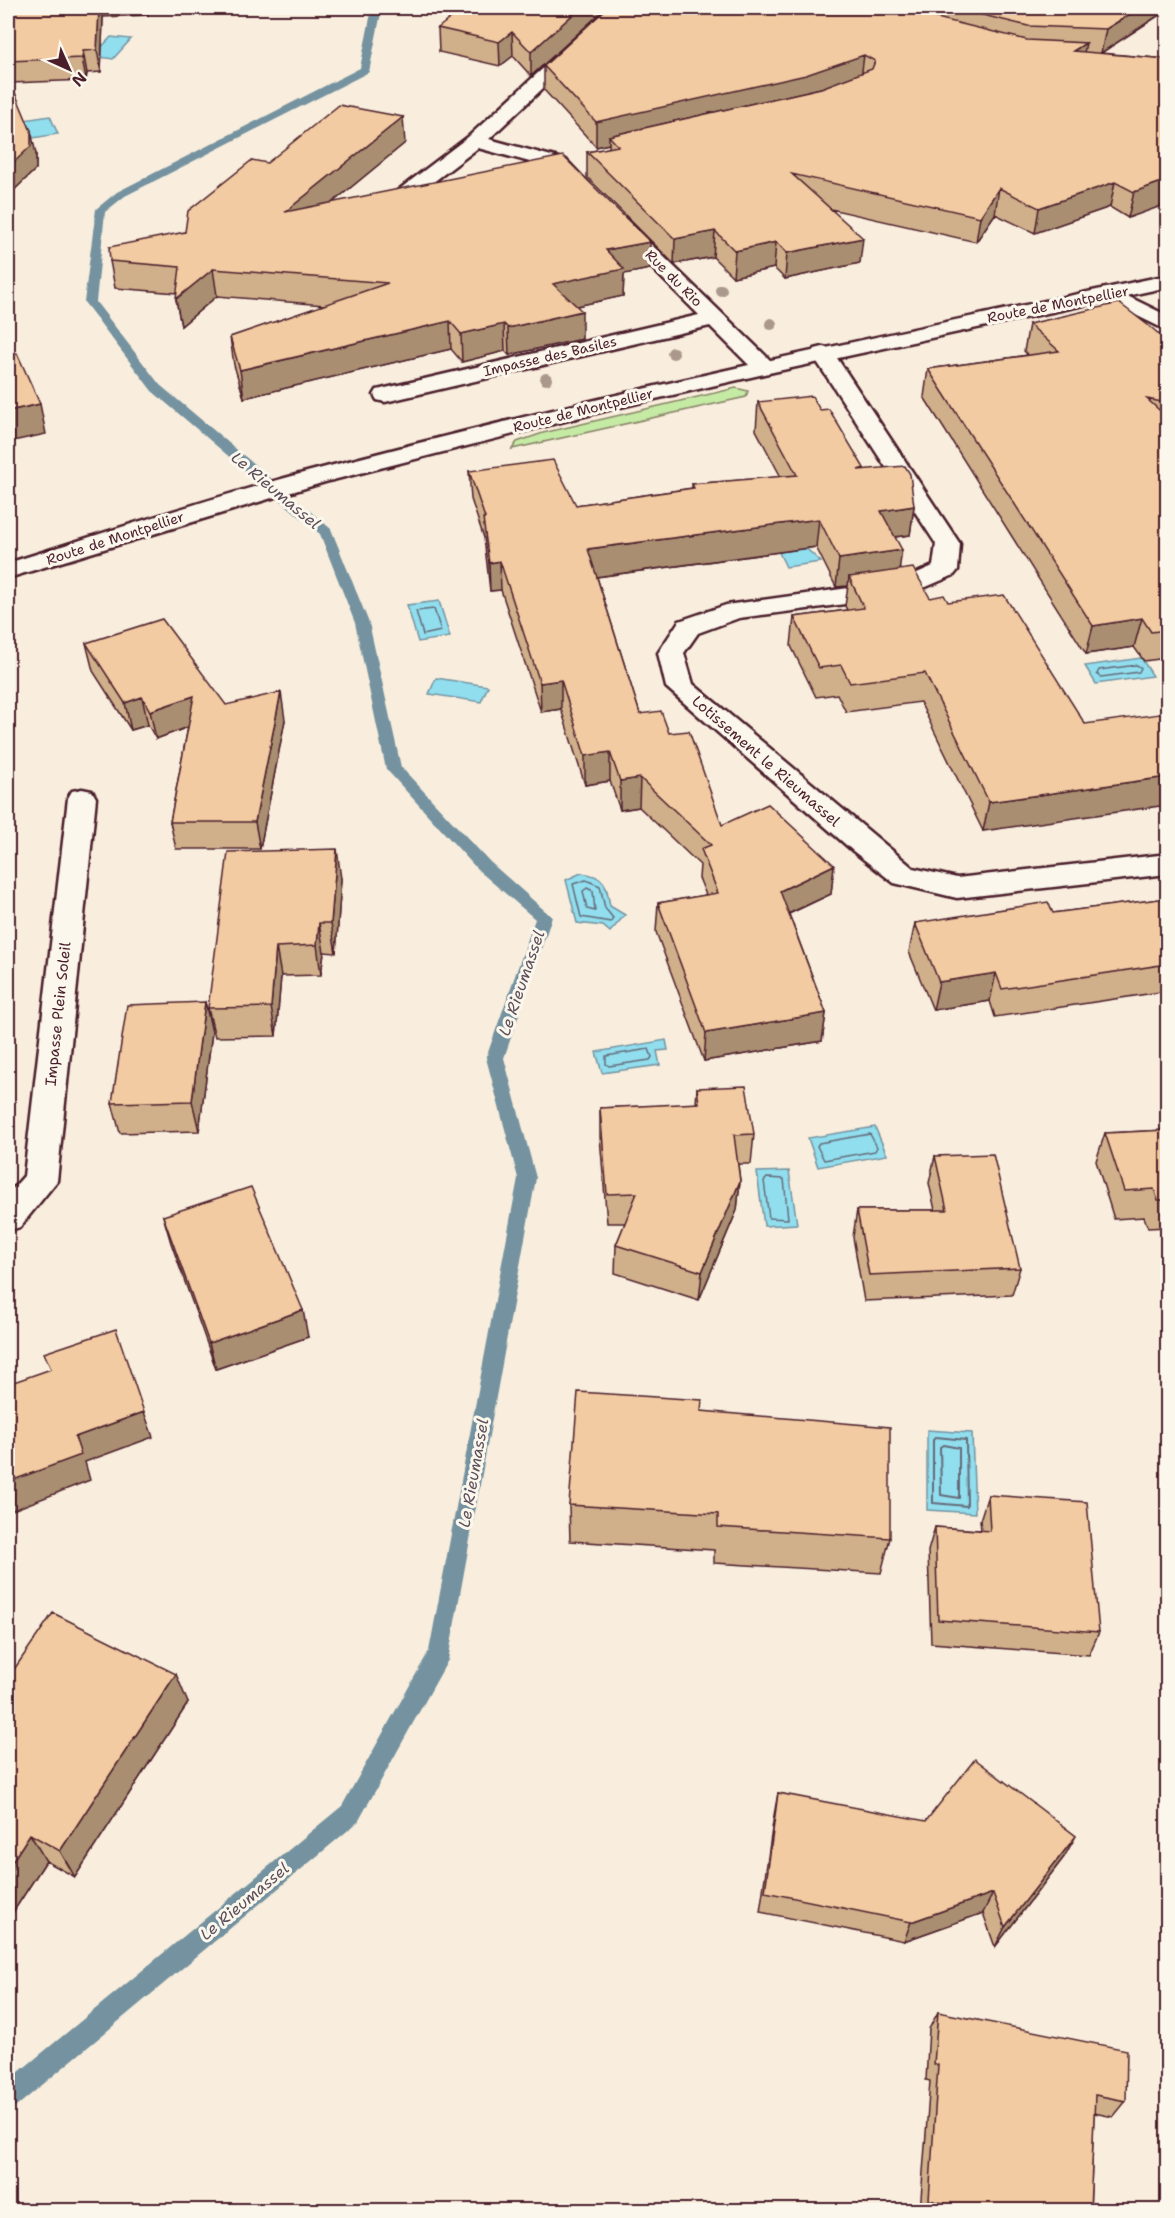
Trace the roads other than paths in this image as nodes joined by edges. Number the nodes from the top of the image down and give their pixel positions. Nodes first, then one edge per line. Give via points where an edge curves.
1 (619, 8) edge
2 (475, 141) junction
3 (580, 159) dead end
4 (559, 164) junction
5 (383, 211) edge
6 (1167, 281) edge
7 (1111, 294) junction
8 (715, 318) junction
9 (1167, 325) edge
10 (823, 354) junction
11 (764, 367) junction
12 (385, 395) dead end
13 (8, 571) edge
14 (82, 798) dead end
15 (1167, 864) edge
16 (8, 1217) edge

1 - 2 street
2 - 4 street, Rue du Rio
2 - 5 street
3 - 4 street, Rue du Rio
4 - 8 street, Rue du Rio
6 - 7 street, Route de Montpellier
7 - 9 street
7 - 10 street, Route de Montpellier
8 - 11 street, Rue du Rio
8 - 12 street, Impasse des Basiles
10 - 11 street, Route de Montpellier
10 - 15 street, Lotissement le Rieumassel via 948,544 945,570 905,588 735,611 688,627 671,653 680,687 904,876 957,888
11 - 13 street, Route de Montpellier via 316,477
14 - 16 street, Impasse Plein Soleil via 40,1181

